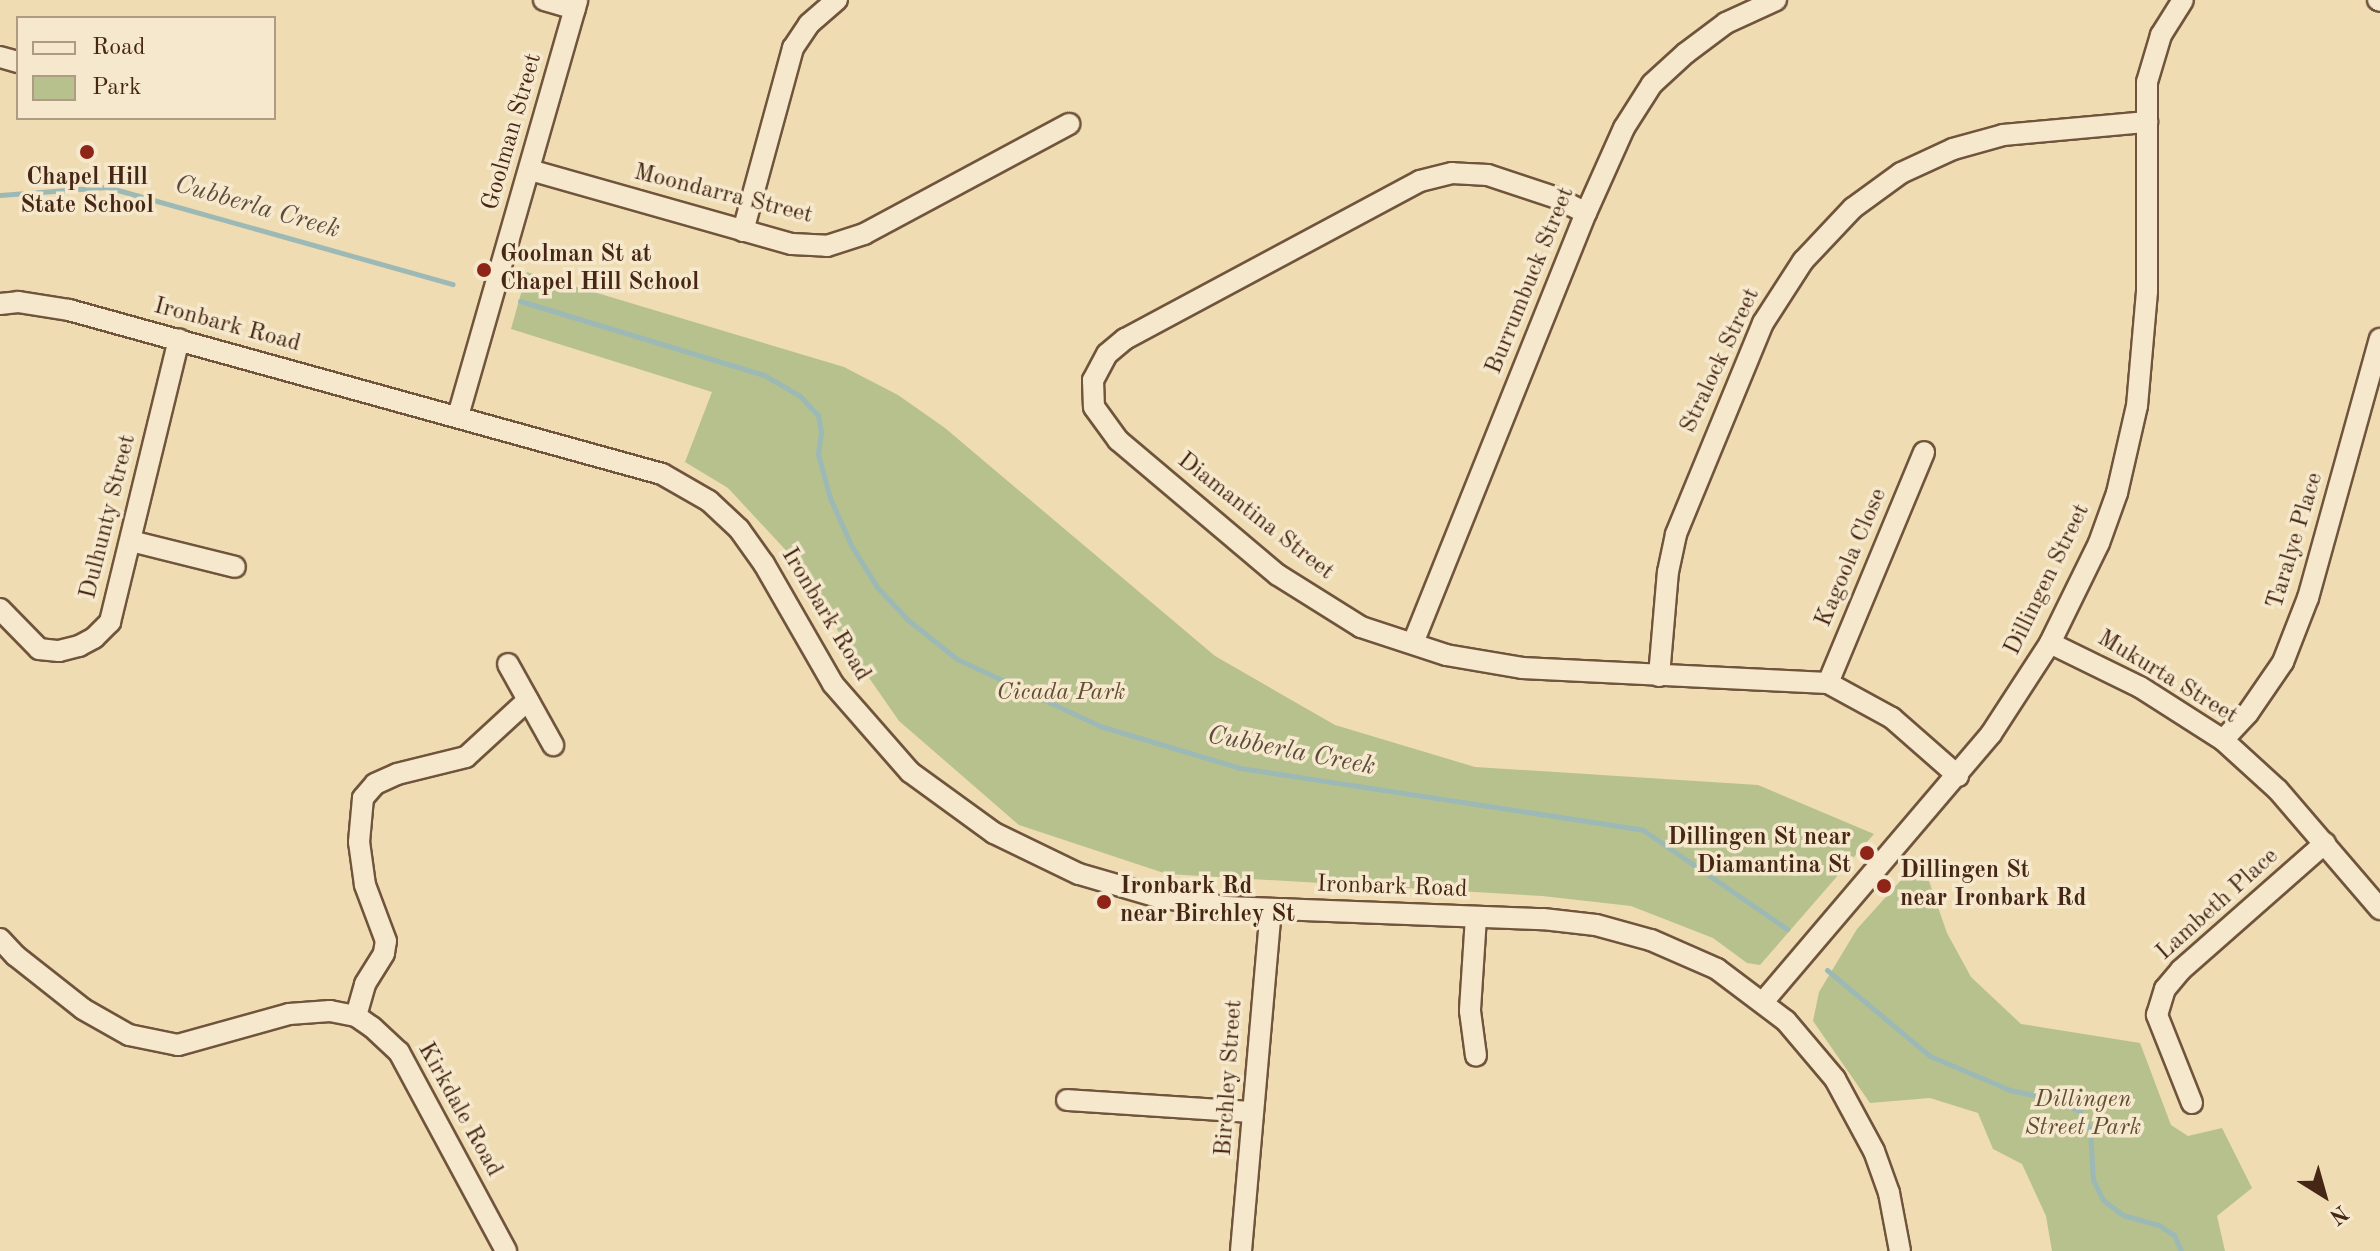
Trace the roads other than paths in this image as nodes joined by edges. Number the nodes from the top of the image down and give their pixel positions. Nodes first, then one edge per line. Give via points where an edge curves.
1 (544, 0) edge
2 (837, 0) edge
3 (1776, 0) edge
4 (2183, 0) edge
5 (576, 4) edge
6 (2147, 122) junction
7 (1069, 124) dead end
8 (530, 170) junction
9 (1586, 213) junction
10 (743, 231) junction
11 (0, 304) edge
12 (179, 339) junction
13 (2380, 339) edge
14 (458, 416) junction
15 (1924, 452) dead end
16 (131, 541) junction
17 (235, 567) dead end
18 (0, 609) edge
19 (1413, 643) junction
20 (2050, 643) junction
21 (508, 664) dead end
22 (1659, 676) junction
23 (1828, 683) junction
24 (528, 700) junction
25 (2223, 740) junction
26 (553, 745) dead end
27 (1958, 776) junction
28 (2325, 843) junction
29 (1271, 909) junction
30 (2380, 909) edge
31 (1476, 917) junction
32 (0, 939) edge
33 (1763, 1002) junction
34 (356, 1016) junction
35 (1476, 1056) dead end
36 (1067, 1100) dead end
37 (2192, 1103) dead end
38 (1253, 1112) junction
39 (506, 1251) edge
40 (1241, 1251) edge
41 (1900, 1251) edge

1 - 5 street
2 - 10 street via 809,24 793,48
3 - 9 street, Burrumbuck Street via 1726,23 1652,84 1624,128
4 - 6 street, Dillingen Street via 2161,35 2147,82
5 - 8 street, Goolman Street
6 - 20 street, Dillingen Street via 2147,291 2137,406 2099,543
6 - 22 street, Stralock Street via 2003,135 1953,149 1901,173 1853,208 1803,261 1763,323 1676,534
7 - 10 street, Moondarra Street via 864,234 827,246 792,244
8 - 10 street, Moondarra Street
8 - 14 street, Goolman Street
9 - 19 street, Burrumbuck Street
9 - 19 street, Diamantina Street via 1488,175 1452,173 1420,181 1125,339 1107,354 1093,380 1094,407 1118,440 1278,575 1361,627
11 - 12 street, Ironbark Road via 69,310
12 - 14 street, Ironbark Road
12 - 16 street, Dulhunty Street
13 - 25 street, Taralye Place via 2308,598 2283,662
14 - 29 street, Ironbark Road via 632,463 709,501 751,544 813,654 862,722 910,772 994,833 1079,874 1131,891 1185,902
15 - 23 street, Kagoola Close
16 - 17 street
16 - 18 street, Dulhunty Street via 110,622 79,646 39,649
19 - 22 street, Diamantina Street via 1446,655 1522,668
20 - 25 street, Mukurta Street via 2140,687
20 - 27 street, Dillingen Street
21 - 24 street
22 - 23 street, Diamantina Street
23 - 27 street, Diamantina Street via 1892,718
24 - 26 street
24 - 34 street via 466,757 397,774 375,784 363,798 359,842 365,885 386,941
25 - 28 street, Mukurta Street
27 - 33 street, Dillingen Street
28 - 30 street, Mukurta Street
28 - 37 street, Lambeth Place via 2165,989 2157,1015
29 - 31 street, Ironbark Road
29 - 38 street, Birchley Street
31 - 33 street, Ironbark Road via 1596,925 1651,940 1717,969
31 - 35 street via 1470,1011
32 - 34 street via 83,1009 129,1035 178,1045 289,1014 330,1011
33 - 41 street, Ironbark Road via 1812,1049 1857,1116 1889,1193
34 - 39 street, Kirkdale Road via 399,1052
36 - 38 street
38 - 40 street, Birchley Street

